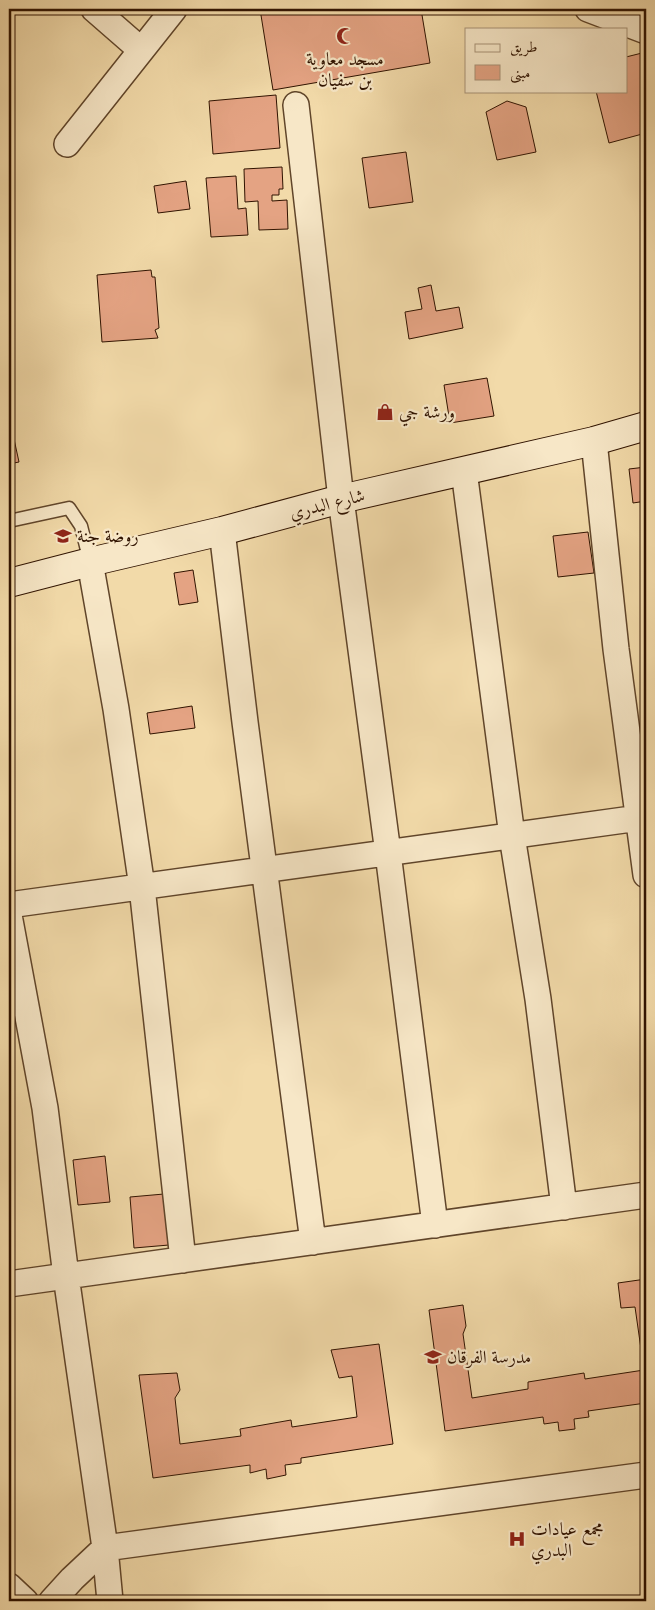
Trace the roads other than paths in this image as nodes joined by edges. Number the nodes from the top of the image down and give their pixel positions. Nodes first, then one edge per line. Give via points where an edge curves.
1 (94, 9) edge
2 (174, 9) edge
3 (588, 9) edge
4 (646, 31) edge
5 (142, 50) junction
6 (296, 105) dead end
7 (67, 144) dead end
8 (646, 426) edge
9 (594, 441) junction
10 (464, 471) junction
11 (341, 499) junction
12 (9, 521) edge
13 (222, 531) junction
14 (90, 562) junction
15 (9, 583) edge
16 (642, 818) edge
17 (512, 836) junction
18 (388, 853) junction
19 (264, 870) junction
20 (646, 875) edge
21 (142, 887) junction
22 (9, 905) edge
23 (9, 915) edge
24 (646, 1195) edge
25 (564, 1207) junction
26 (435, 1225) junction
27 (313, 1242) junction
28 (183, 1260) junction
29 (66, 1276) junction
30 (9, 1284) edge
31 (646, 1475) edge
32 (105, 1548) junction
33 (9, 1586) edge
34 (25, 1601) edge
35 (52, 1601) edge
36 (110, 1601) edge

1 - 5 street
2 - 5 street
3 - 4 street
5 - 7 street
6 - 11 street
8 - 9 street, شارع البدري
9 - 10 street, شارع البدري
9 - 16 street via 616,648
10 - 11 street, شارع البدري
10 - 17 street
11 - 13 street, شارع البدري
11 - 18 street
12 - 14 lane via 69,508 81,526
13 - 14 street, شارع البدري
13 - 19 street
14 - 15 street, شارع البدري
14 - 21 street
16 - 17 street
16 - 20 street
17 - 18 street
17 - 25 street via 538,999
18 - 19 street
18 - 26 street
19 - 21 street
19 - 27 street
21 - 22 street
21 - 28 street
23 - 29 street via 45,1108
24 - 25 street
25 - 26 street
26 - 27 street
27 - 28 street
28 - 29 street
29 - 30 street
29 - 32 street
31 - 32 street
32 - 35 street
32 - 36 street
33 - 34 street

